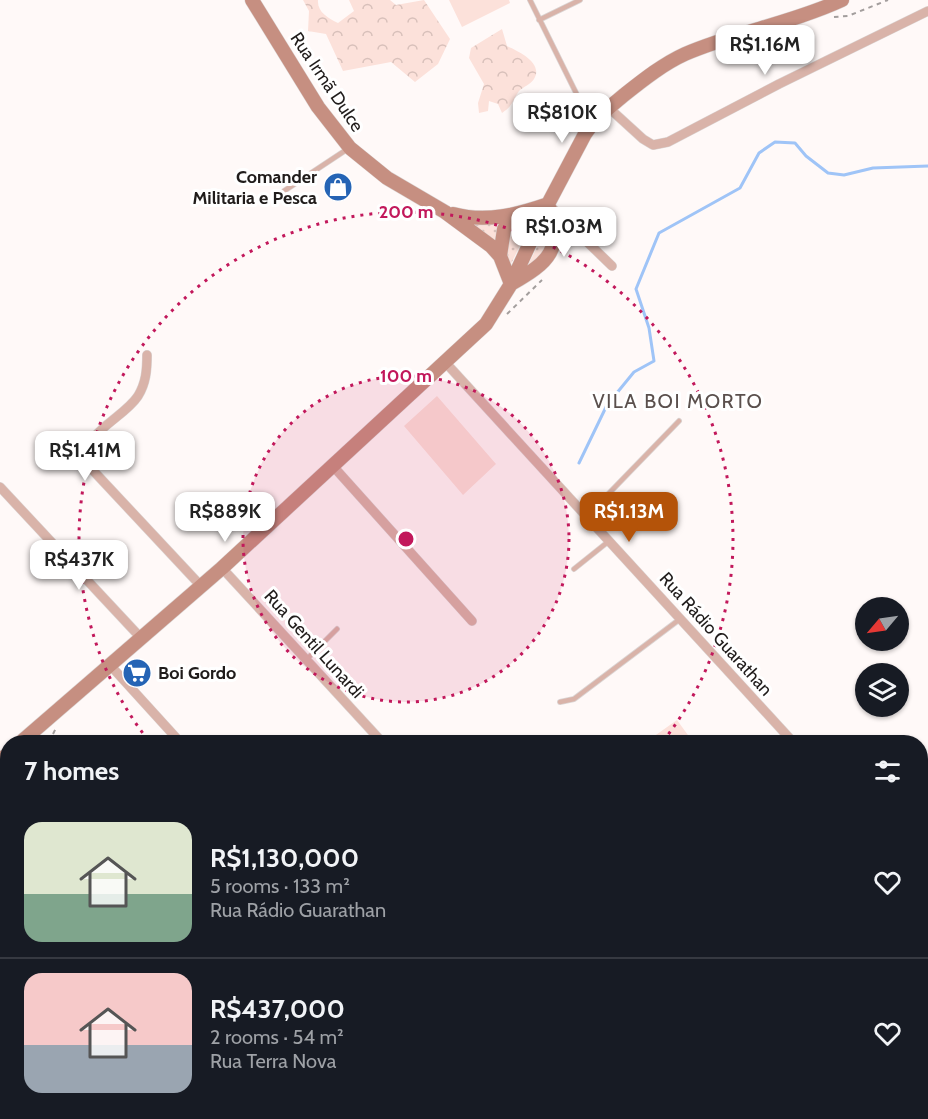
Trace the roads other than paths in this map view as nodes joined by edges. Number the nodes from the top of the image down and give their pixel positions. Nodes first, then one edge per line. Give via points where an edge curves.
1 (252, 0) edge
2 (540, 0) edge
3 (580, 0) edge
4 (842, 0) edge
5 (531, 2) edge
6 (928, 11) edge
7 (539, 20) junction
8 (609, 108) junction
9 (591, 124) junction
10 (350, 148) junction
11 (284, 191) dead end
12 (548, 204) junction
13 (445, 212) junction
14 (514, 216) junction
15 (500, 256) junction
16 (612, 266) dead end
17 (511, 284) junction
18 (147, 355) dead end
19 (445, 362) junction
20 (679, 421) dead end
21 (332, 465) junction
22 (0, 487) edge
23 (586, 516) junction
24 (609, 542) junction
25 (222, 568) junction
26 (574, 569) dead end
27 (201, 586) junction
28 (680, 619) junction
29 (472, 621) dead end
30 (337, 629) dead end
31 (141, 638) junction
32 (306, 660) junction
33 (110, 665) junction
34 (560, 702) dead end
35 (29, 735) edge
36 (174, 735) edge
37 (376, 735) edge
38 (787, 735) edge

1 - 10 street, Rua Irmã Dulce via 318,107
2 - 5 lane
3 - 7 lane
4 - 8 street via 684,55 646,77
5 - 7 lane
6 - 8 street via 668,142 653,145
7 - 9 lane
8 - 9 street
9 - 12 street
10 - 11 lane
10 - 13 street, Rua Irmã Dulce via 387,178
12 - 14 street, Rua Irmã Dulce
12 - 16 street
12 - 17 street
12 - 17 street via 556,233 549,255 535,270
13 - 14 street, Rua Irmã Dulce via 466,217
13 - 15 street, Rua Irmã Dulce
14 - 15 street via 504,230
15 - 17 street, Rua Irmã Dulce
17 - 19 street via 486,324
18 - 27 street via 144,384 137,398 88,443 86,463
19 - 21 street
19 - 23 street, Rua Rádio Guarathan
20 - 23 lane
21 - 25 street
21 - 29 street
22 - 31 street
23 - 24 street, Rua Rádio Guarathan
24 - 26 lane
24 - 28 street, Rua Rádio Guarathan
25 - 27 street
25 - 32 street, Rua Gentil Lunardi
27 - 31 street
28 - 34 lane via 574,699
28 - 38 street, Rua Rádio Guarathan
30 - 32 lane
31 - 33 street
32 - 37 street, Rua Gentil Lunardi
33 - 35 street
33 - 36 street

